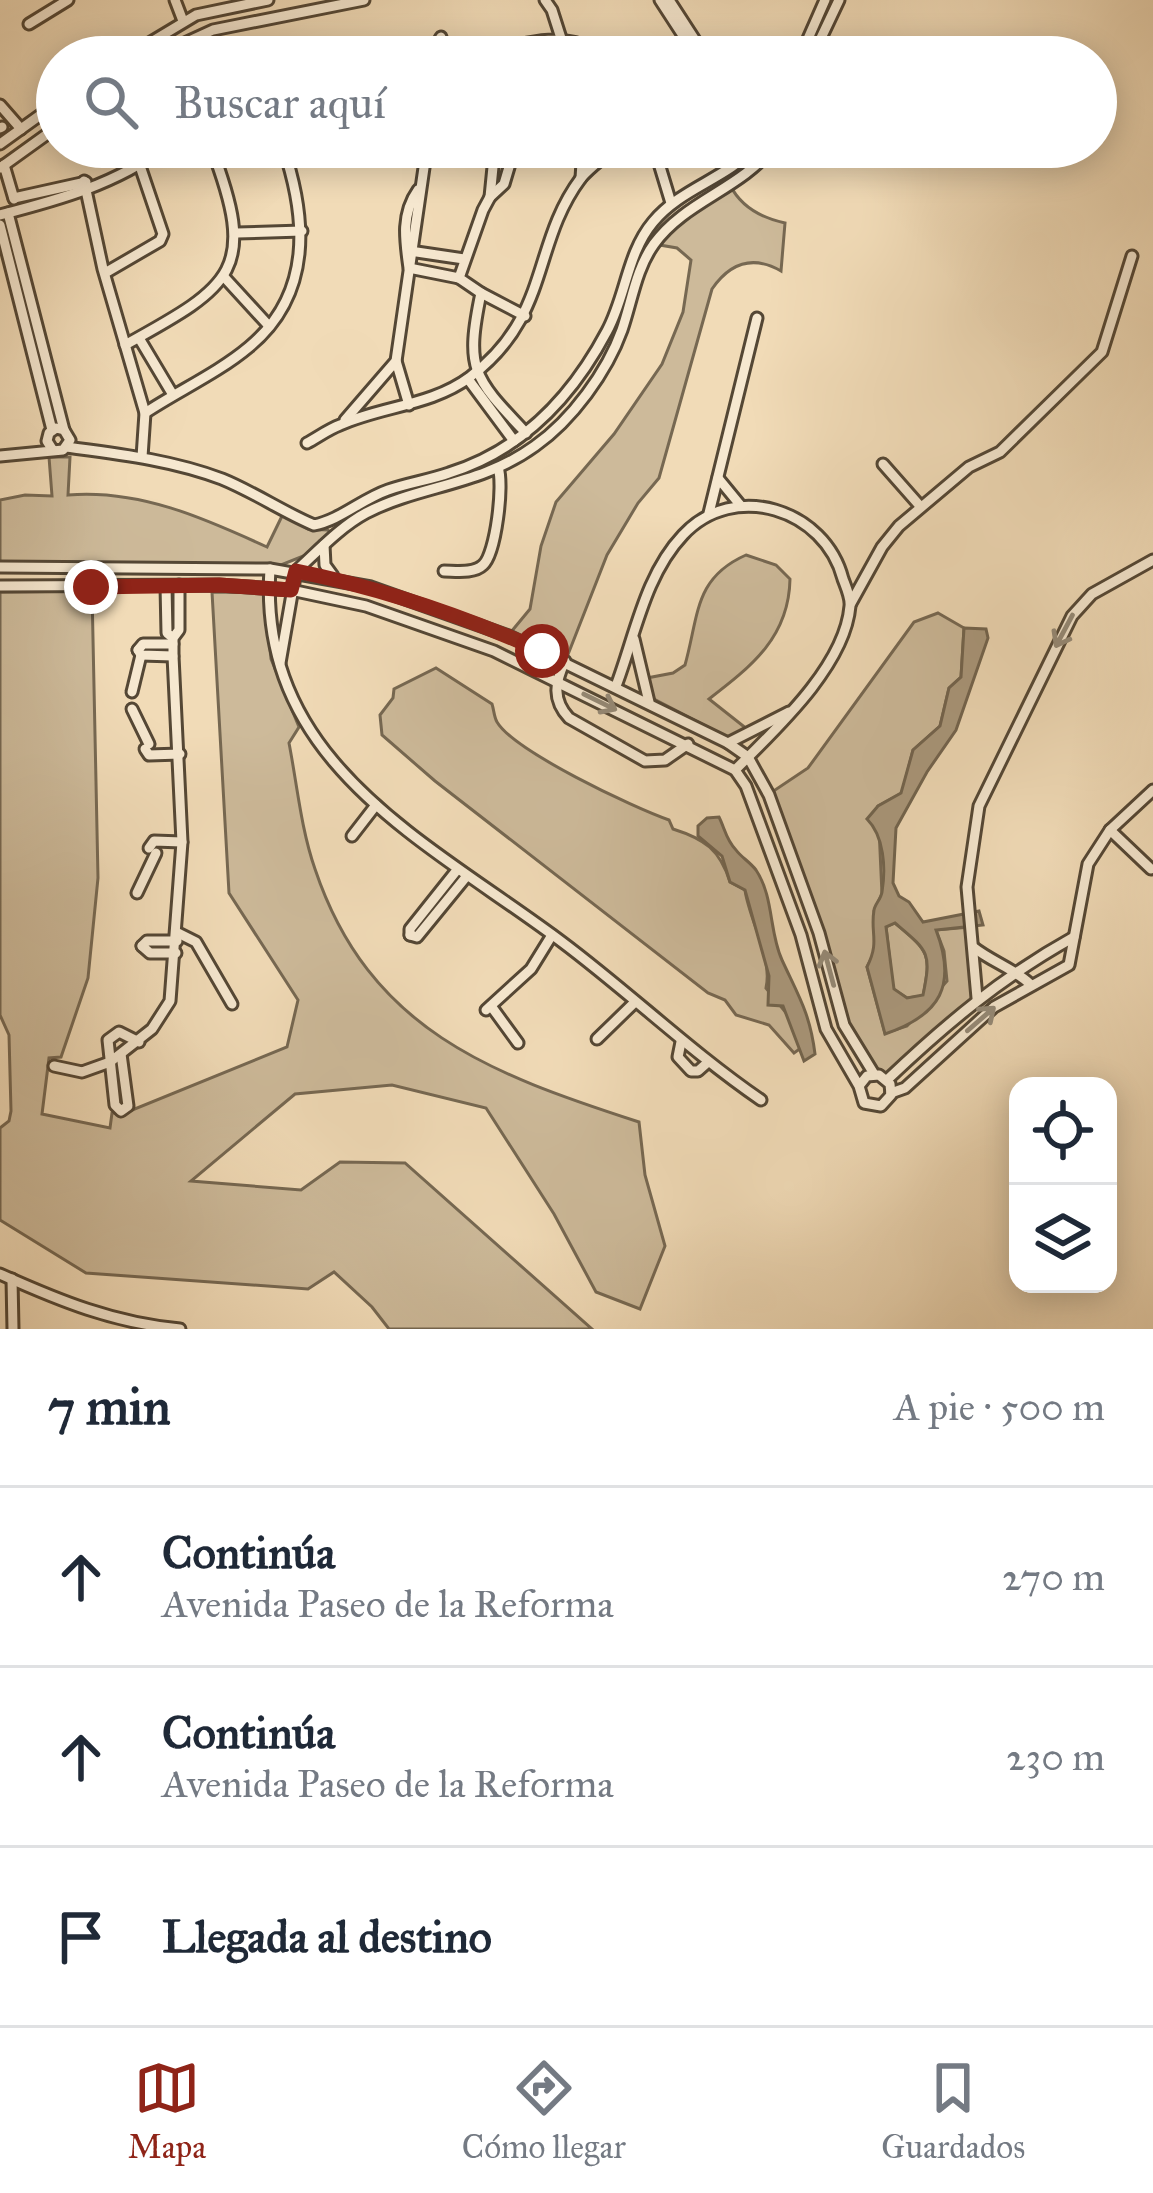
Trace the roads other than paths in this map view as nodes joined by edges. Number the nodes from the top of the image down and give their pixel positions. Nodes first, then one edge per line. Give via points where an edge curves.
1 (40, 0) edge
2 (68, 0) edge
3 (175, 0) edge
4 (190, 0) edge
5 (268, 0) edge
6 (364, 0) edge
7 (664, 0) edge
8 (825, 0) edge
9 (839, 0) edge
10 (551, 3) edge
11 (47, 14) junction
12 (196, 15) junction
13 (676, 18) junction
14 (183, 21) junction
15 (29, 24) dead end
16 (160, 36) edge
17 (200, 36) edge
18 (559, 36) edge
19 (684, 36) edge
20 (690, 36) edge
21 (809, 36) edge
22 (822, 36) edge
23 (0, 105) edge
24 (34, 119) joint
25 (36, 122) edge
26 (0, 126) edge
27 (21, 129) junction
28 (4, 141) edge
29 (36, 142) edge
30 (2, 166) edge
31 (135, 168) edge
32 (141, 168) edge
33 (219, 168) edge
34 (290, 168) edge
35 (424, 168) edge
36 (493, 168) edge
37 (509, 168) edge
38 (582, 168) edge
39 (592, 168) edge
40 (660, 168) edge
41 (732, 168) edge
42 (754, 168) edge
43 (581, 178) junction
44 (89, 186) junction
45 (490, 197) junction
46 (14, 198) junction
47 (670, 202) junction
48 (8, 213) edge
49 (0, 225) edge
50 (302, 231) junction
51 (237, 233) junction
52 (410, 251) junction
53 (1132, 256) dead end
54 (464, 259) junction
55 (409, 268) junction
56 (105, 274) junction
57 (225, 278) junction
58 (459, 278) junction
59 (481, 293) junction
60 (525, 316) junction
61 (757, 318) dead end
62 (30, 319) junction
63 (269, 326) junction
64 (139, 338) junction
65 (125, 345) junction
66 (396, 361) junction
67 (472, 376) junction
68 (173, 394) junction
69 (409, 405) junction
70 (145, 413) junction
71 (342, 423) junction
72 (58, 430) junction
73 (526, 433) junction
74 (514, 441) junction
75 (307, 442) dead end
76 (67, 447) junction
77 (52, 449) junction
78 (0, 456) edge
79 (142, 457) junction
80 (883, 464) dead end
81 (498, 468) junction
82 (718, 477) junction
83 (741, 506) junction
84 (920, 506) junction
85 (709, 513) junction
86 (324, 545) junction
87 (1153, 560) edge
88 (0, 567) edge
89 (44, 567) junction
90 (68, 567) junction
91 (270, 569) junction
92 (296, 571) junction
93 (444, 571) dead end
94 (338, 579) junction
95 (179, 585) junction
96 (0, 586) edge
97 (43, 586) junction
98 (68, 586) junction
99 (166, 586) junction
100 (269, 588) junction
101 (291, 590) junction
102 (851, 603) junction
103 (634, 640) junction
104 (173, 646) junction
105 (565, 662) junction
106 (280, 663) junction
107 (556, 680) junction
108 (616, 686) junction
109 (132, 692) dead end
110 (649, 702) junction
111 (799, 706) junction
112 (132, 709) dead end
113 (694, 729) junction
114 (728, 743) junction
115 (688, 744) junction
116 (180, 749) junction
117 (748, 757) junction
118 (735, 770) junction
119 (1153, 790) edge
120 (376, 805) junction
121 (1110, 830) junction
122 (352, 836) dead end
123 (182, 847) junction
124 (1151, 869) edge
125 (462, 874) junction
126 (137, 892) dead end
127 (552, 934) junction
128 (1074, 937) junction
129 (177, 942) junction
130 (973, 947) junction
131 (1015, 970) junction
132 (1030, 984) junction
133 (977, 998) junction
134 (634, 1003) junction
135 (232, 1004) dead end
136 (597, 1040) dead end
137 (139, 1042) junction
138 (518, 1043) dead end
139 (121, 1054) junction
140 (110, 1062) junction
141 (54, 1066) dead end
142 (874, 1074) junction
143 (887, 1080) junction
144 (859, 1086) junction
145 (891, 1093) junction
146 (761, 1100) dead end
147 (0, 1274) edge
148 (12, 1280) junction
149 (32, 1288) junction
150 (14, 1307) junction
151 (13, 1329) edge
152 (180, 1329) edge

1 - 11 street
2 - 11 street
3 - 14 street
4 - 12 street
5 - 12 street
6 - 17 street
7 - 13 street
8 - 21 street
9 - 22 street
10 - 18 street
11 - 15 street
12 - 14 street
13 - 19 street
13 - 20 street
14 - 16 street
23 - 27 street
24 - 25 street
24 - 27 street
26 - 28 street
27 - 28 street
29 - 30 street
30 - 46 street
31 - 44 street
32 - 56 street via 164,234
33 - 51 street
34 - 50 street
35 - 52 street
36 - 45 street
37 - 45 street
38 - 43 street
39 - 43 street
40 - 47 street
41 - 47 street
42 - 81 street via 661,236 591,387 551,433
43 - 60 street
44 - 46 street
44 - 48 street
44 - 56 street
45 - 54 street
46 - 48 street
47 - 73 street via 636,248 589,365 555,411
48 - 62 street
49 - 62 street
50 - 51 street
50 - 63 street via 292,281
51 - 57 street
52 - 54 street
52 - 55 street
53 - 84 street via 1102,352 1000,452
54 - 58 street
55 - 58 street
55 - 66 street
56 - 65 street
57 - 63 street
57 - 64 street
58 - 59 street
59 - 60 street
59 - 67 street
60 - 67 street
61 - 82 street
62 - 72 street
63 - 68 street via 250,347
64 - 65 street
64 - 68 street
65 - 70 street
66 - 69 street
66 - 71 street
67 - 69 street
67 - 73 street
67 - 74 street
68 - 70 street
69 - 71 street
70 - 79 street
71 - 75 street
72 - 76 street
72 - 77 street via 47,437
73 - 74 street
74 - 79 street via 318,525 220,479
76 - 77 street
76 - 79 street
77 - 78 street
80 - 84 street
81 - 86 street via 366,513
81 - 93 street via 488,558 474,570
82 - 83 street
82 - 85 street
83 - 85 street
83 - 102 street via 795,515 811,526 834,555
84 - 102 street via 882,547
85 - 103 street via 670,550
86 - 92 street
86 - 94 street via 325,565
87 -> 130 street via 1092,594 1072,616 979,806 969,867
88 - 89 street
89 - 90 street
89 - 97 street
90 - 91 street
90 - 98 street
91 - 92 street
91 - 100 street
92 - 94 street
92 - 101 street
94 - 105 street via 450,613
95 - 99 street
95 - 100 street
95 - 104 street
96 - 97 street
97 - 98 street
98 - 99 street
99 - 104 street
100 - 101 street
100 - 106 street
101 - 106 street
101 - 107 street via 444,631
102 - 111 street via 838,643
103 - 108 street
103 - 110 street
104 - 109 street via 140,645
104 - 116 street
105 - 107 street
105 - 108 street
106 - 120 street via 303,723
107 -> 115 street
107 - 115 street via 569,718 636,756 665,760
108 - 110 street
110 - 113 street
111 - 114 street
111 - 117 street
112 - 116 street via 149,744
113 - 114 street
113 - 115 street
114 - 117 street
115 - 118 street
116 - 123 street
117 - 118 street
142 -> 117 street via 844,1025 819,933
118 - 144 street via 801,935 826,1029
119 - 121 street
120 - 122 street
120 - 125 street
121 - 124 street
121 - 128 street via 1088,864
123 - 126 street via 152,842 156,853
123 - 129 street
125 - 125 street via 410,929 410,935 417,937
125 - 127 street
127 - 134 street
127 - 138 street via 531,969 489,1008
128 - 131 street
128 - 132 street via 1066,968
129 - 135 street via 196,942
129 - 137 street via 170,1001
130 - 131 street
130 - 133 street
131 - 132 street
131 - 133 street
145 -> 132 street
133 - 143 street
134 - 136 street
134 - 146 street
137 - 139 street
137 - 140 street via 110,1036
139 - 140 street
139 - 140 street via 126,1110 115,1105
140 - 141 street via 82,1072
142 - 143 street
142 - 144 street
143 - 145 street
144 - 145 street via 872,1106
147 - 148 street
148 - 149 street
148 - 150 street
149 - 150 street
149 - 152 street via 93,1314
150 - 151 street

